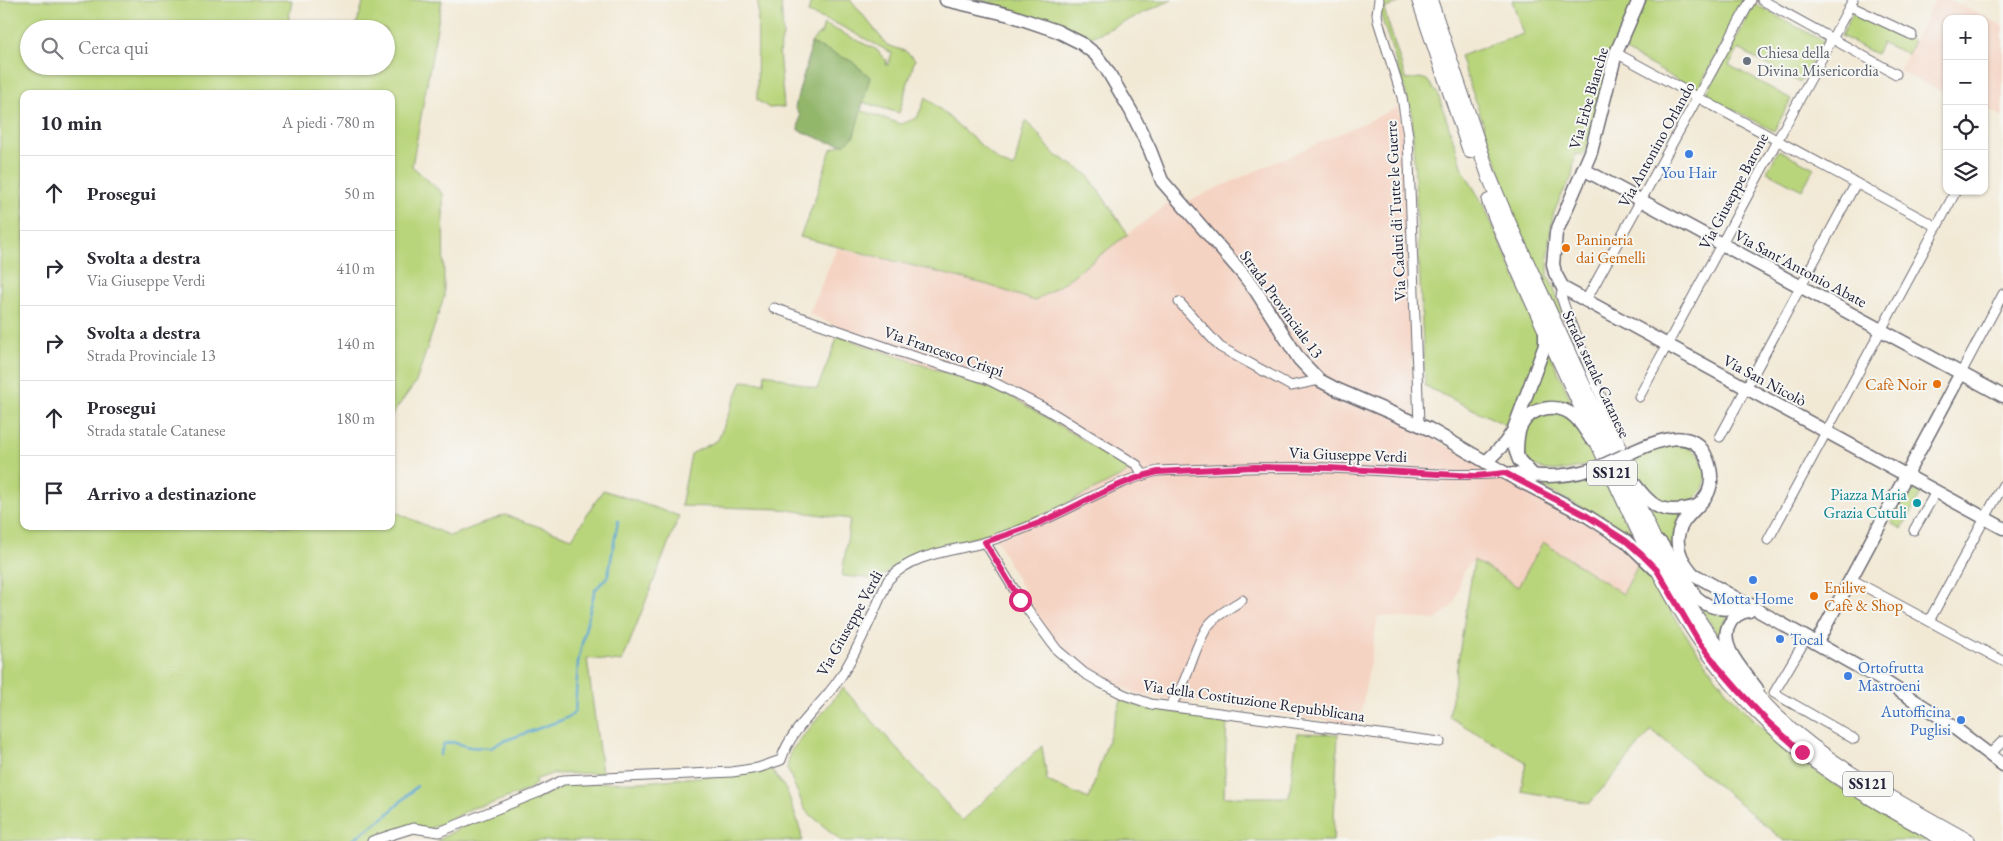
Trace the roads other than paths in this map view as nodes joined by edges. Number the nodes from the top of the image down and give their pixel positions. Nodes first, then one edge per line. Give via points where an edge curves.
1 (946, 0) edge
2 (1379, 0) edge
3 (1419, 0) edge
4 (1430, 0) edge
5 (1639, 0) edge
6 (1751, 0) edge
7 (1762, 0) edge
8 (969, 2) edge
9 (1852, 3) edge
10 (1912, 35) dead end
11 (1833, 39) junction
12 (1616, 53) junction
13 (1896, 74) dead end
14 (1699, 98) junction
15 (1777, 140) junction
16 (1583, 169) junction
17 (1856, 183) junction
18 (1954, 195) edge
19 (1641, 200) junction
20 (1937, 227) junction
21 (1722, 244) junction
22 (1801, 286) junction
23 (1563, 288) junction
24 (2003, 294) edge
25 (1179, 302) dead end
26 (1586, 302) junction
27 (774, 308) dead end
28 (1545, 328) junction
29 (1881, 330) junction
30 (1667, 346) junction
31 (1961, 373) junction
32 (1319, 380) junction
33 (1746, 389) junction
34 (2003, 396) edge
35 (1639, 397) dead end
36 (1419, 424) junction
37 (1513, 431) junction
38 (1826, 432) junction
39 (1720, 437) dead end
40 (1517, 453) junction
41 (1614, 458) junction
42 (1486, 462) junction
43 (1505, 473) junction
44 (1143, 475) junction
45 (1476, 476) junction
46 (1534, 476) junction
47 (1906, 476) junction
48 (2003, 485) edge
49 (1936, 492) junction
50 (1698, 506) junction
51 (1985, 518) junction
52 (1646, 521) junction
53 (2003, 528) edge
54 (1914, 530) dead end
55 (1768, 540) dead end
56 (985, 542) junction
57 (1657, 570) junction
58 (1850, 579) junction
59 (1242, 600) dead end
60 (1752, 609) junction
61 (1929, 621) junction
62 (1812, 639) junction
63 (2003, 661) edge
64 (1170, 706) junction
65 (1776, 715) junction
66 (1854, 738) dead end
67 (2003, 741) edge
68 (1440, 742) dead end
69 (1989, 754) junction
70 (2003, 765) edge
71 (372, 841) edge
72 (1947, 841) edge
73 (1968, 841) edge

1 - 8 main road, Strada Provinciale 13
2 - 36 street, Via Caduti di Tutte le Guerre via 1378,21 1402,97 1408,136
3 - 28 main road, Strada statale Catanese / SS121 via 1481,180
4 - 41 main road, Strada statale Catanese / SS121 via 1489,176
5 - 12 main road, Via Erbe Bianche
6 - 14 street, Via Antonino Orlando
7 - 11 street
8 - 32 main road, Strada Provinciale 13 via 1057,31 1095,54 1131,111 1162,181 1242,273 1300,359
9 - 10 street
9 - 11 street, Via Giuseppe Barone
11 - 13 street
11 - 15 street, Via Giuseppe Barone
12 - 14 street
12 - 16 main road, Via Erbe Bianche via 1591,152
14 - 15 street
14 - 19 street, Via Antonino Orlando
15 - 17 street
15 - 21 street, Via Giuseppe Barone
16 - 19 main road, Via Sant'Antonio Abate
16 - 23 main road, Via Erbe Bianche via 1556,232 1553,264
17 - 20 street
17 - 22 street
18 - 20 street
19 - 21 main road, Via Sant'Antonio Abate
19 - 26 street, Via Antonino Orlando
20 - 29 street
21 - 22 main road, Via Sant'Antonio Abate
21 - 30 street, Via Giuseppe Barone
22 - 29 main road, Via Sant'Antonio Abate
22 - 33 street
23 - 26 main road, Via San Nicolò
23 - 41 street via 1560,296 1588,362
24 - 31 street
25 - 32 street via 1220,347 1291,386
26 - 30 main road, Via San Nicolò
27 - 44 street, Via Francesco Crispi via 987,379 1063,419 1136,465
28 - 37 main road via 1545,345
28 - 41 main road, Strada statale Catanese / SS121
29 - 31 main road, Via Sant'Antonio Abate
29 - 38 street
30 - 33 main road, Via San Nicolò
30 - 35 street, Via Giuseppe Barone
31 - 34 main road, Via Sant'Antonio Abate
31 - 47 main road
32 - 36 main road, Strada Provinciale 13
33 - 38 main road, Via San Nicolò
33 - 39 street
36 - 42 main road, Strada Provinciale 13
37 - 40 main road
37 - 42 main road
38 - 47 main road, Via San Nicolò
38 - 55 street
40 - 41 main road via 1518,434 1525,420 1538,410 1554,408 1575,417
40 - 46 main road
41 - 46 main road via 1584,473
41 - 50 main road via 1654,506 1676,511
41 - 50 main road via 1666,438 1698,446 1706,456 1711,480 1708,492
41 - 52 main road, Strada statale Catanese / SS121
41 - 57 main road, Strada statale Catanese / SS121
42 - 43 main road, Strada Provinciale 13
42 - 45 street
43 - 45 street, Via Giuseppe Verdi
43 - 46 main road
43 - 57 main road, Strada Provinciale 13 via 1587,516 1626,541
44 - 45 street, Via Giuseppe Verdi via 1254,467
44 - 56 street, Via Giuseppe Verdi via 1124,481 1039,523
47 - 49 main road, Via San Nicolò
47 - 58 main road
48 - 51 street
49 - 51 main road, Via San Nicolò
49 - 54 street
50 - 60 main road via 1680,527 1678,547 1681,558 1694,574
51 - 53 main road, Via San Nicolò
51 - 61 street
52 - 60 main road via 1696,597 1720,609
52 - 65 main road, Strada statale Catanese / SS121 via 1663,560 1709,639
56 - 64 street, Via della Costituzione Repubblicana via 1020,600 1068,660 1084,673 1125,695 1151,704
56 - 71 street, Via Giuseppe Verdi via 910,562 888,580 843,674 785,747 781,760 732,772 563,780 439,832 413,828
57 - 72 main road, Strada statale Catanese / SS121 via 1699,642 1768,722 1802,752 1856,788
58 - 61 street
58 - 62 main road
59 - 64 street via 1207,628 1181,692
60 - 62 main road
60 - 65 main road via 1732,620 1726,639 1729,649
61 - 63 street
62 - 66 street via 1774,693
62 - 69 main road via 1915,701
64 - 68 street, Via della Costituzione Repubblicana
65 - 73 main road, Strada statale Catanese / SS121 via 1809,744 1860,779
67 - 69 street
69 - 70 main road

